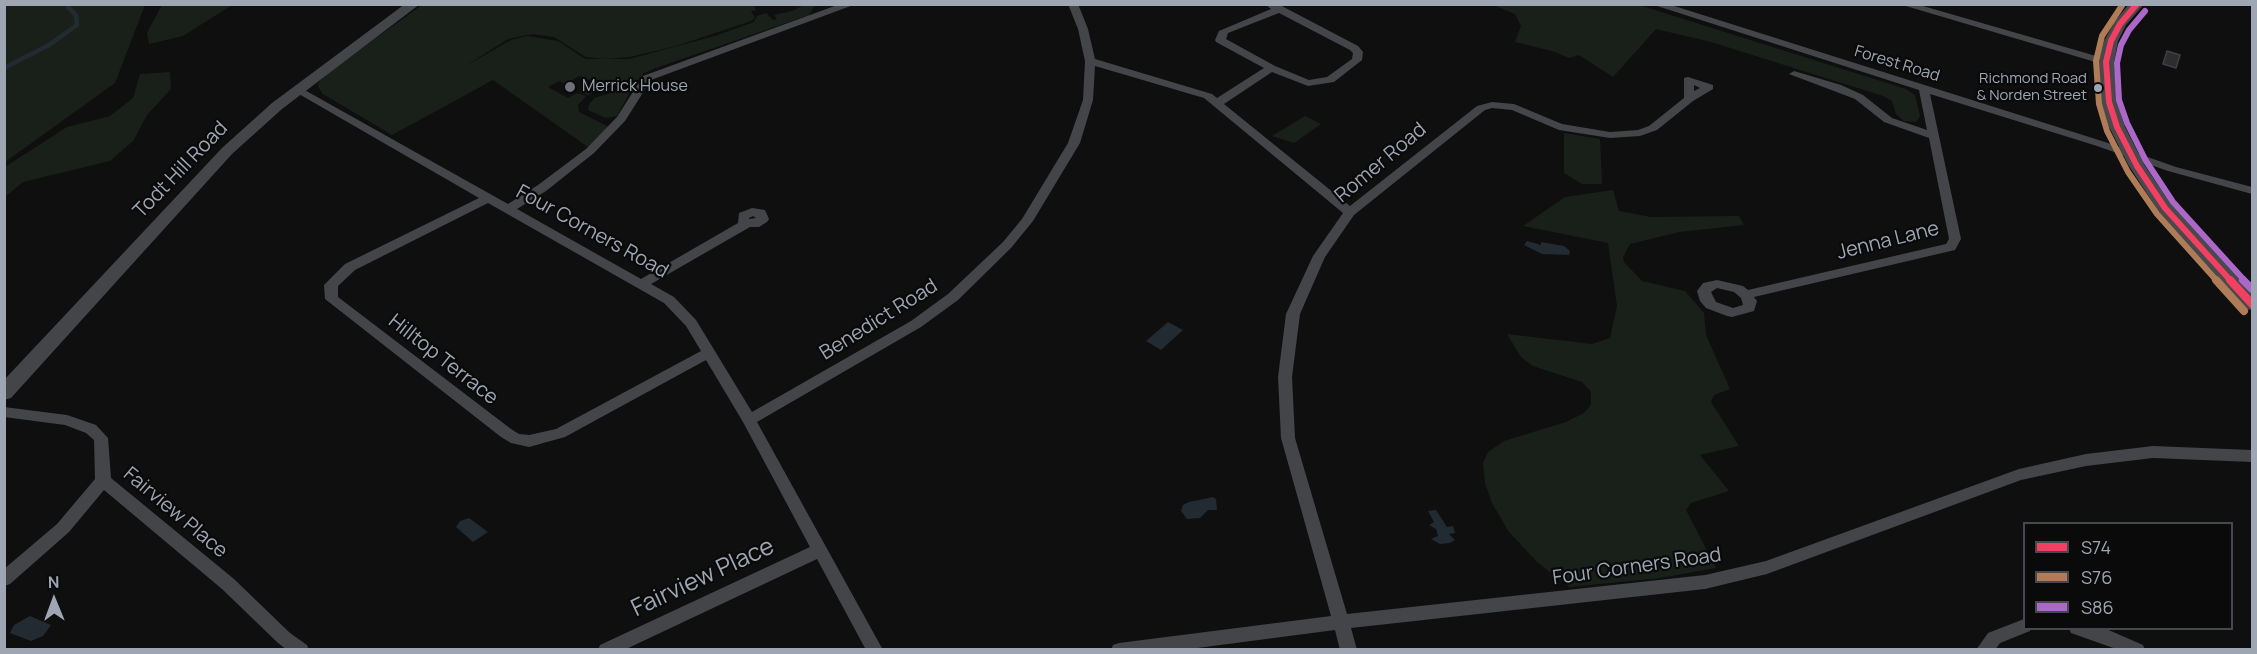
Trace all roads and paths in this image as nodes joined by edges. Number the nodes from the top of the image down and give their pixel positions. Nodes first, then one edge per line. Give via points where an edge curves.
1 (414, 4) edge
2 (851, 4) edge
3 (1073, 4) edge
4 (1656, 4) edge
5 (1904, 4) edge
6 (2137, 4) edge
7 (1274, 7) edge
8 (1670, 7) edge
9 (827, 8) edge
10 (1090, 61) junction
11 (2106, 62) junction
12 (1271, 68) junction
13 (1794, 74) dead end
14 (1924, 89) junction
15 (297, 90) junction
16 (1689, 99) dead end
17 (1219, 102) junction
18 (1933, 136) junction
19 (2129, 153) junction
20 (2253, 191) edge
21 (488, 198) junction
22 (508, 209) junction
23 (1350, 212) junction
24 (746, 224) dead end
25 (643, 283) junction
26 (2233, 285) junction
27 (2253, 291) edge
28 (1746, 294) dead end
29 (2253, 304) edge
30 (708, 353) junction
31 (4, 393) edge
32 (4, 412) edge
33 (749, 420) junction
34 (2253, 456) edge
35 (103, 480) junction
36 (820, 550) junction
37 (4, 579) edge
38 (1342, 622) junction
39 (2023, 627) edge
40 (2084, 630) edge
41 (301, 650) edge
42 (606, 650) edge
43 (875, 650) edge
44 (1119, 650) edge
45 (1349, 650) edge
46 (1984, 650) edge
47 (2137, 650) edge

1 - 15 street, Todt Hill Road
2 - 9 street
3 - 10 street, Benedict Road
4 - 8 street, Forest Road
5 - 11 street
6 - 11 main road via 2111,40
7 - 12 street via 1224,31 1219,38
7 - 12 street via 1354,48 1359,56 1330,80 1317,83 1299,81
8 - 14 street, Forest Road
9 - 22 street via 647,78 621,119 590,151
10 - 17 street via 1195,90
10 - 33 street, Benedict Road via 1088,100 1074,143 1027,221 1007,245 953,297 916,324
11 - 19 main road via 2109,102
12 - 17 street
13 - 18 street via 1837,87 1859,97 1888,120
14 - 18 street, Jenna Lane
14 - 19 street, Forest Road
15 - 21 street, Four Corners Road
15 - 31 street, Todt Hill Road via 227,151
16 - 23 street, Romer Road via 1653,128 1618,135 1559,127 1514,107 1481,108
17 - 23 street
18 - 28 street, Jenna Lane via 1955,240 1951,247
19 - 20 street, Forest Road
19 - 26 main road via 2165,208
21 - 22 street, Four Corners Road
21 - 30 street, Hilltop Terrace via 350,267 331,285 333,299 516,439 530,441 560,433
22 - 25 street, Four Corners Road
23 - 38 street, Romer Road via 1319,256 1293,314 1285,377 1288,438
24 - 25 street
25 - 30 street, Four Corners Road via 669,300 691,323
26 - 27 street
26 - 29 main road
30 - 33 street, Four Corners Road
32 - 35 street, Fairview Place via 68,420 91,429 101,438
33 - 36 street, Four Corners Road
34 - 38 street, Four Corners Road via 2153,452 2086,460 2019,475 1767,567 1705,582
35 - 37 street via 63,528
35 - 41 street, Fairview Place
36 - 42 street, Fairview Place
36 - 43 street, Four Corners Road
38 - 44 street, Four Corners Road
38 - 45 street, Romer Road
39 - 46 street via 1994,638
40 - 47 street

